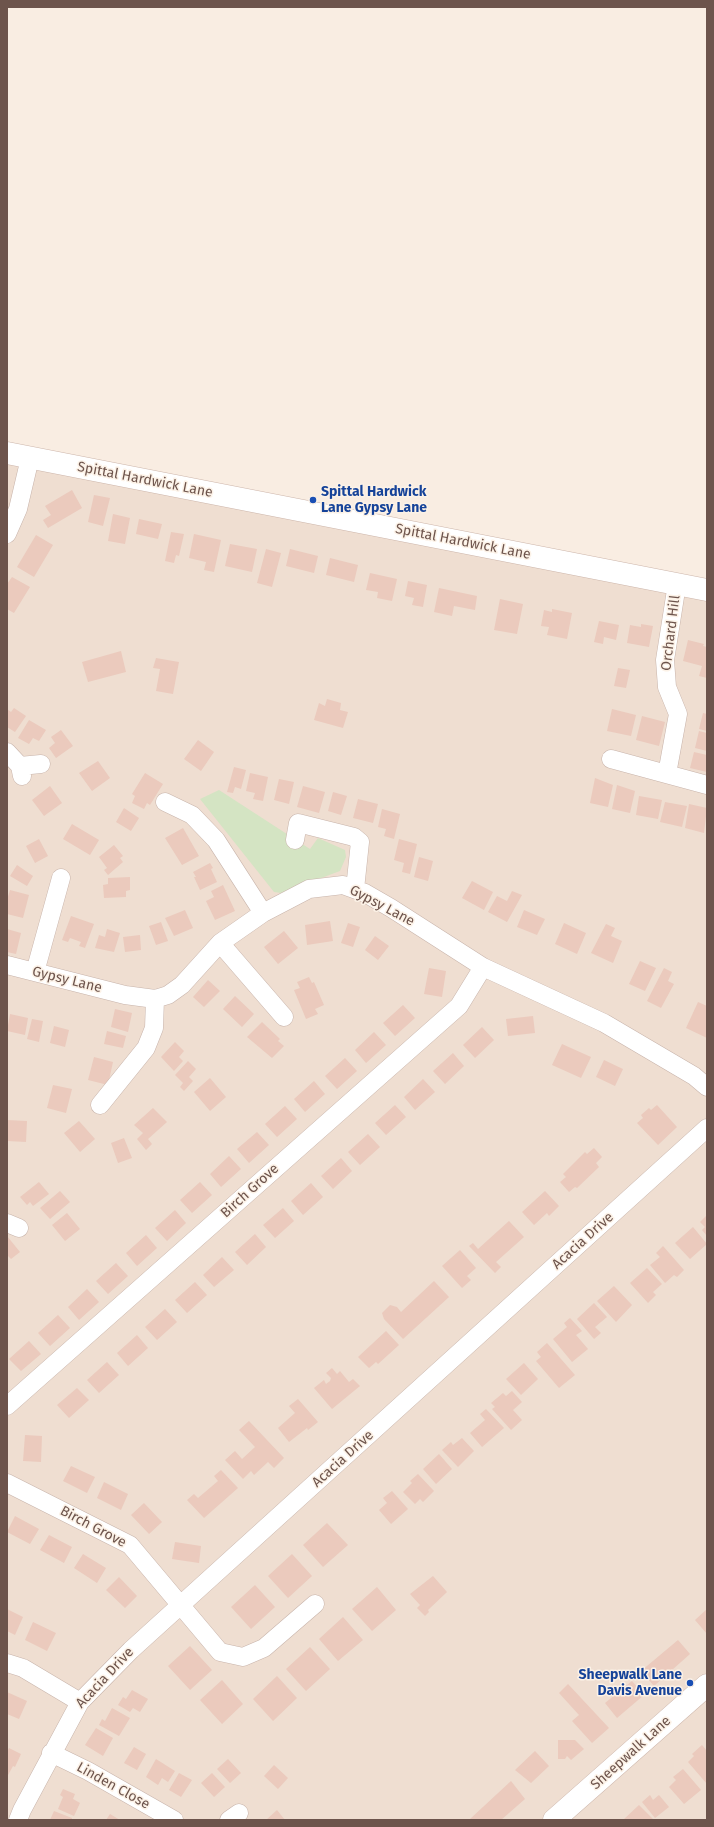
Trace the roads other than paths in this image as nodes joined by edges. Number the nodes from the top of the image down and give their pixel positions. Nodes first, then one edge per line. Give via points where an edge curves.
1 (7, 453) edge
2 (30, 458) junction
3 (7, 534) edge
4 (677, 584) junction
5 (707, 590) edge
6 (7, 752) edge
7 (611, 759) dead end
8 (41, 764) dead end
9 (667, 774) junction
10 (707, 786) edge
11 (165, 802) dead end
12 (295, 840) dead end
13 (61, 878) dead end
14 (355, 889) junction
15 (263, 912) junction
16 (220, 943) junction
17 (7, 965) edge
18 (483, 967) junction
19 (35, 972) junction
20 (155, 999) junction
21 (284, 1017) dead end
22 (707, 1087) edge
23 (100, 1105) dead end
24 (707, 1128) edge
25 (7, 1406) edge
26 (7, 1483) edge
27 (315, 1604) dead end
28 (181, 1607) junction
29 (7, 1663) edge
30 (707, 1685) edge
31 (80, 1702) junction
32 (51, 1753) junction
33 (18, 1820) edge
34 (174, 1820) edge
35 (554, 1820) edge

1 - 2 street, Spittal Hardwick Lane
2 - 3 street via 18,509
2 - 4 street, Spittal Hardwick Lane
4 - 5 street, Spittal Hardwick Lane
4 - 9 street, Orchard Hill via 665,660 667,687 678,714
6 - 8 street via 21,771
7 - 9 street
9 - 10 street
11 - 15 street via 192,815 216,840
12 - 14 street via 298,824 354,837 360,842
13 - 19 street
14 - 15 street, Gypsy Lane via 343,885 309,889
14 - 18 street, Gypsy Lane via 424,928
15 - 16 street, Gypsy Lane
16 - 20 street, Gypsy Lane via 182,984 168,995
16 - 21 street
17 - 19 street, Gypsy Lane
18 - 22 street, Gypsy Lane via 604,1023 694,1076
18 - 25 street, Birch Grove via 459,1006
19 - 20 street, Gypsy Lane via 125,995
20 - 23 street via 154,1028 146,1048
24 - 28 street, Acacia Drive
26 - 28 street, Birch Grove via 130,1545
27 - 28 street, Birch Grove via 264,1648 243,1657 220,1652
28 - 31 street, Acacia Drive via 131,1650
29 - 31 street via 23,1668
30 - 35 street, Sheepwalk Lane
31 - 32 street, Acacia Drive
32 - 33 street, Acacia Drive
32 - 34 street, Linden Close

